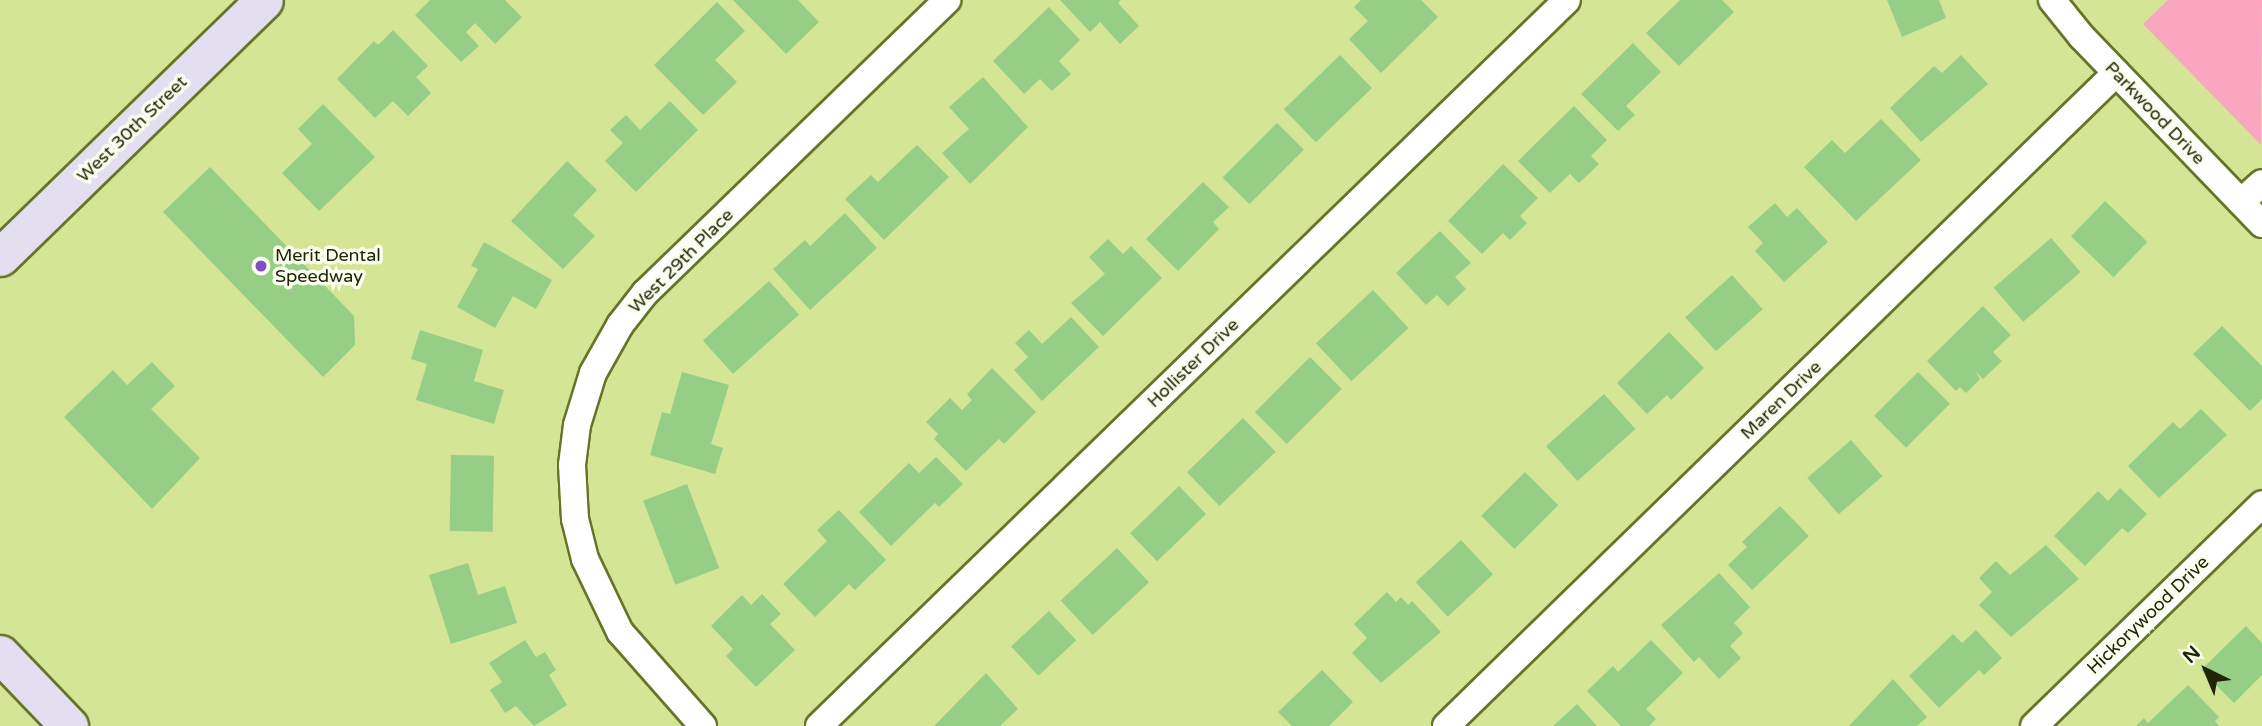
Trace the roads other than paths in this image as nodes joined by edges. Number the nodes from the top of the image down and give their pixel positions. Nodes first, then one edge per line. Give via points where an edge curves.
1 (264, 0) edge
2 (947, 0) edge
3 (1567, 0) edge
4 (2052, 0) edge
5 (2116, 73) junction
6 (2262, 183) edge
7 (2241, 202) junction
8 (2262, 224) edge
9 (0, 257) edge
10 (2262, 504) edge
11 (0, 654) edge
12 (69, 726) edge
13 (703, 726) edge
14 (820, 726) edge
15 (1447, 726) edge
16 (2034, 726) edge

1 - 9 street, West 30th Street
2 - 13 street, West 29th Place via 645,293 620,325 593,373 577,425 572,465 575,519 585,559 620,632
3 - 14 street, Hollister Drive
4 - 5 street, Parkwood Drive
5 - 7 street, Parkwood Drive
5 - 15 street, Maren Drive
6 - 7 street
7 - 8 street, Parkwood Drive
10 - 16 street, Hickorywood Drive
11 - 12 street

